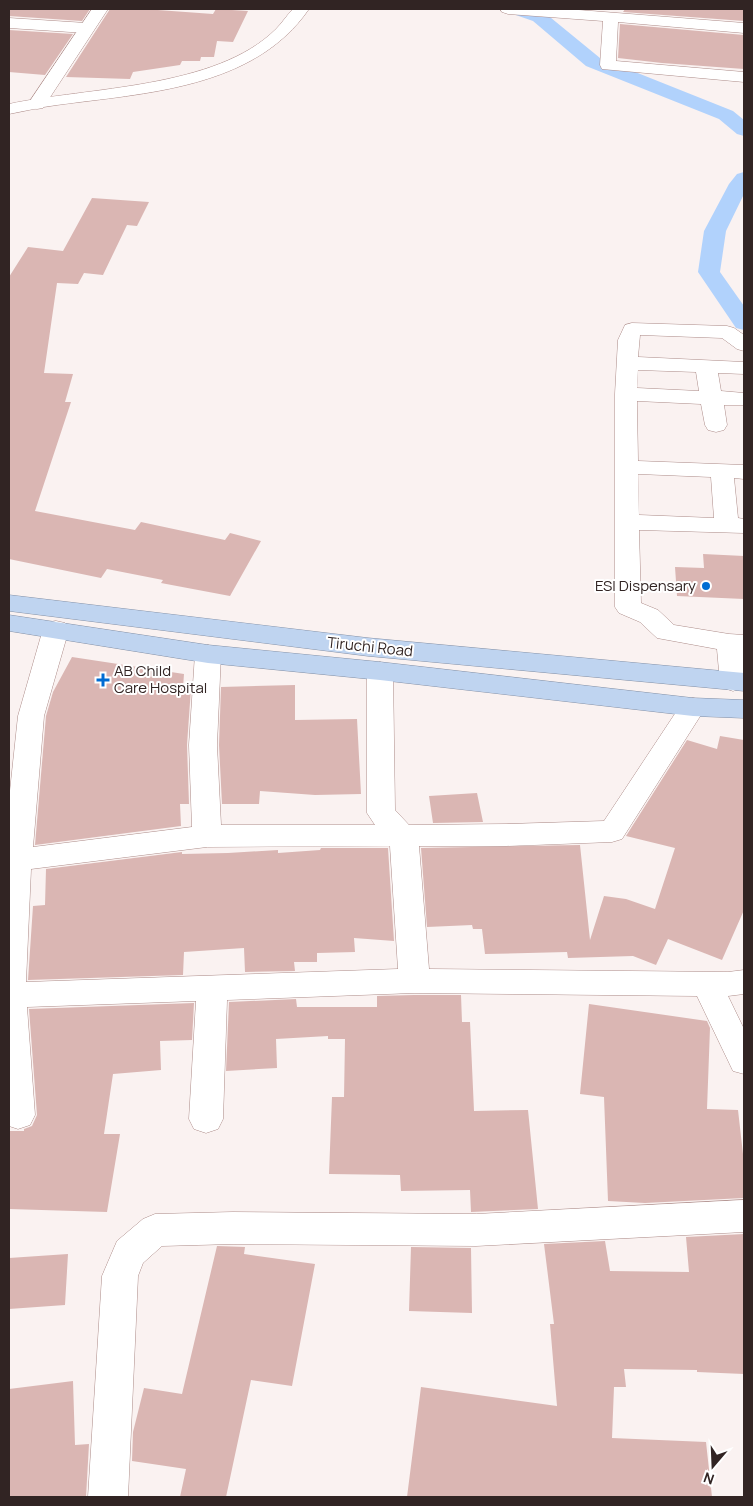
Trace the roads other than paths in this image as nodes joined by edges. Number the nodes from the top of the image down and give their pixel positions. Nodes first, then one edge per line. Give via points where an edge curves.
1 (100, 9) edge
2 (301, 9) edge
3 (508, 9) edge
4 (545, 11) edge
5 (612, 18) junction
6 (9, 23) edge
7 (86, 28) junction
8 (744, 28) edge
9 (744, 77) edge
10 (37, 104) junction
11 (9, 109) edge
12 (744, 345) edge
13 (628, 363) junction
14 (706, 366) junction
15 (744, 368) edge
16 (626, 394) junction
17 (711, 398) junction
18 (744, 399) edge
19 (716, 425) dead end
20 (627, 468) junction
21 (733, 471) edge
22 (628, 522) junction
23 (736, 526) edge
24 (9, 603) edge
25 (9, 623) edge
26 (56, 629) junction
27 (737, 643) edge
28 (208, 654) junction
29 (380, 671) junction
30 (739, 682) edge
31 (693, 707) junction
32 (744, 709) edge
33 (207, 836) junction
34 (402, 836) junction
35 (18, 860) junction
36 (414, 981) junction
37 (744, 982) edge
38 (706, 983) junction
39 (212, 988) junction
40 (10, 995) junction
41 (744, 1061) edge
42 (18, 1115) dead end
43 (206, 1120) dead end
44 (744, 1216) edge
45 (108, 1497) edge

1 - 7 street
2 - 10 street via 267,45 206,74
3 - 4 street
4 - 5 street
5 - 8 street
5 - 9 street via 608,25 608,65
6 - 7 street
7 - 10 street
10 - 11 street
12 - 13 street via 727,332 632,329 628,340
13 - 14 street
13 - 16 street
14 - 15 street
14 - 17 street
16 - 17 street
16 - 20 street
17 - 18 street
17 - 19 street
20 - 21 street
20 - 22 street
21 - 23 street
22 - 23 street
22 - 27 street via 628,607 649,616 666,632
24 - 30 highway, Tiruchi Road via 368,647
25 - 26 highway, Tiruchi Road
26 - 28 highway, Tiruchi Road
26 - 35 street via 31,716
27 - 30 street
28 - 29 highway, Tiruchi Road
28 - 33 street via 203,745
29 - 31 highway, Tiruchi Road
29 - 34 street via 381,813
31 - 32 highway, Tiruchi Road
31 - 34 street via 612,831
33 - 34 street
33 - 35 street
34 - 36 street via 406,853
35 - 40 street
36 - 38 street
36 - 39 street
37 - 38 street
38 - 41 street
39 - 40 street
39 - 43 street
40 - 42 street
44 - 45 street via 476,1230 156,1230 130,1252 120,1276

